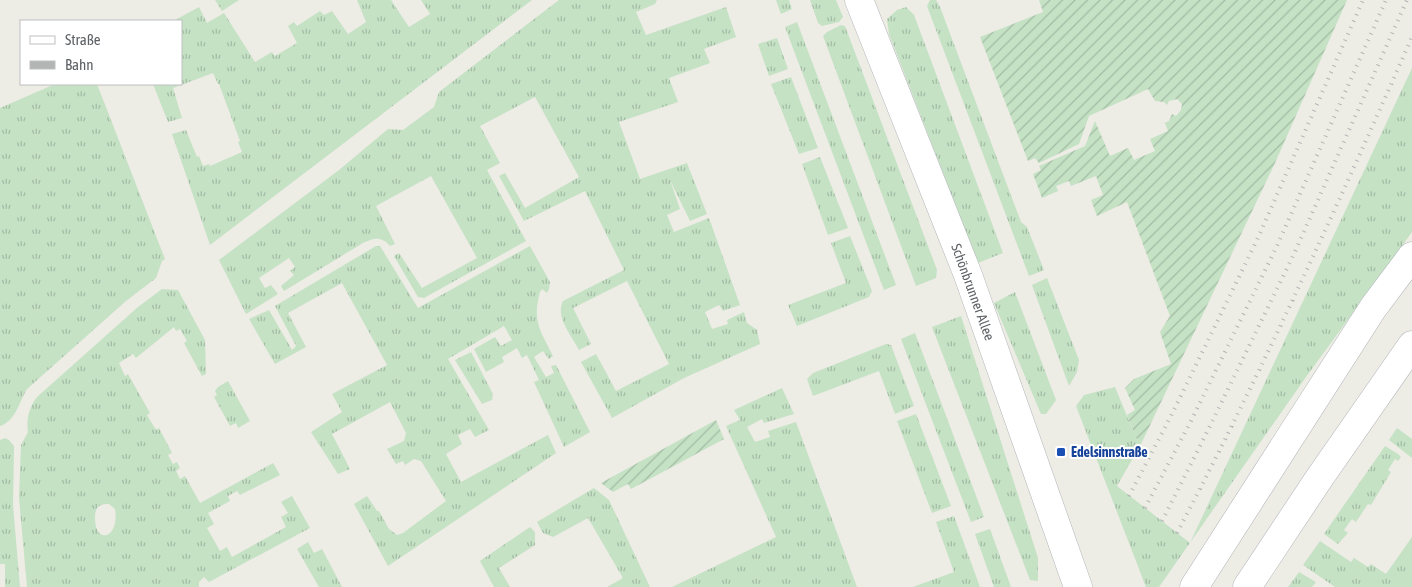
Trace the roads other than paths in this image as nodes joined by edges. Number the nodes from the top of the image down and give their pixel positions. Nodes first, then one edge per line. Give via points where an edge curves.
1 (859, 0) edge
2 (1412, 256) edge
3 (1412, 345) edge
4 (1076, 583) edge
5 (1194, 587) edge
6 (1247, 587) edge

1 - 4 main road, Schönbrunner Allee via 968,275
2 - 5 main road via 1373,308
3 - 6 main road

